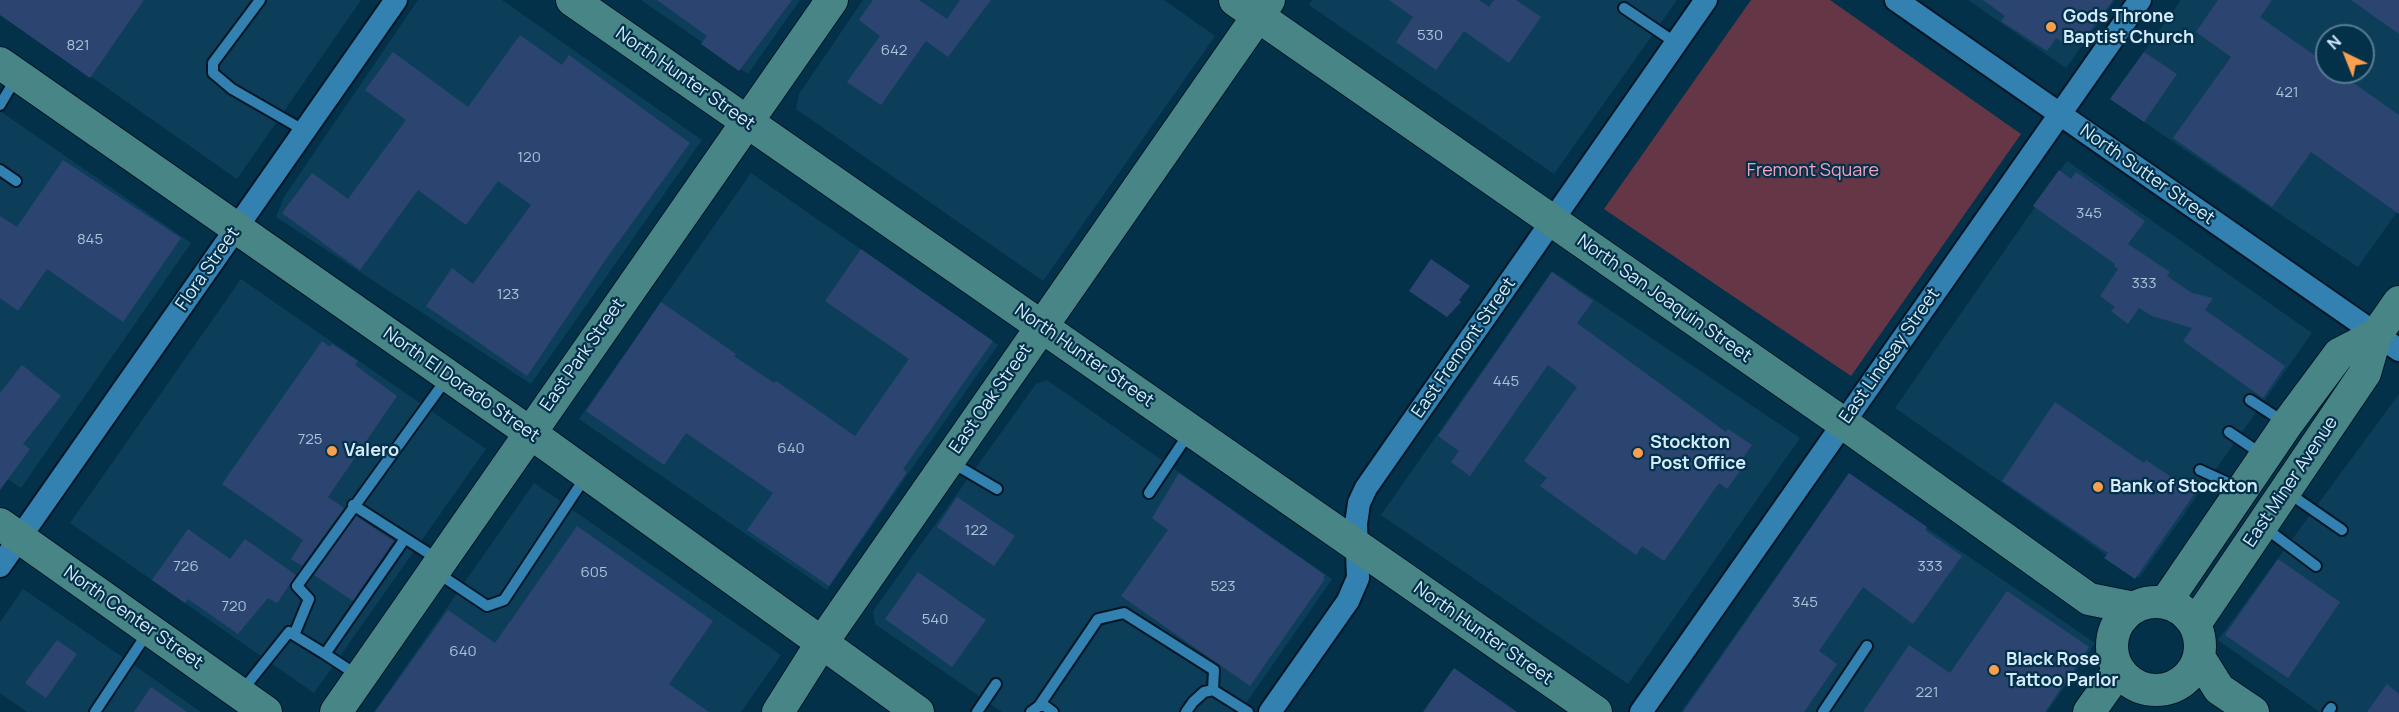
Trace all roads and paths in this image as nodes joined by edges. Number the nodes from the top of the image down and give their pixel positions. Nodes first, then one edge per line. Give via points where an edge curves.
1 (260, 0) edge
2 (396, 0) edge
3 (572, 0) edge
4 (832, 0) edge
5 (1706, 0) edge
6 (1896, 0) edge
7 (2140, 0) edge
8 (1254, 5) edge
9 (1624, 8) dead end
10 (1676, 43) junction
11 (9, 69) edge
12 (0, 105) edge
13 (2060, 114) junction
14 (747, 122) junction
15 (305, 130) junction
16 (0, 170) edge
17 (16, 181) dead end
18 (1552, 221) junction
19 (237, 228) junction
20 (2399, 302) edge
21 (1041, 326) junction
22 (2388, 343) edge
23 (448, 376) junction
24 (2250, 400) dead end
25 (1843, 423) junction
26 (2287, 424) junction
27 (1191, 430) junction
28 (529, 432) junction
29 (2229, 432) dead end
30 (2265, 456) junction
31 (948, 460) junction
32 (2200, 470) dead end
33 (587, 474) junction
34 (997, 489) dead end
35 (2284, 490) junction
36 (1149, 493) dead end
37 (353, 506) junction
38 (2252, 508) junction
39 (2342, 530) dead end
40 (10, 531) edge
41 (404, 540) junction
42 (1355, 546) junction
43 (0, 566) edge
44 (436, 566) junction
45 (2316, 566) dead end
46 (2092, 601) junction
47 (2165, 603) junction
48 (2134, 608) junction
49 (2195, 624) junction
50 (150, 630) junction
51 (292, 633) junction
52 (2113, 638) junction
53 (821, 644) junction
54 (1868, 646) dead end
55 (325, 654) junction
56 (2199, 657) junction
57 (2119, 670) junction
58 (360, 677) junction
59 (2180, 683) junction
60 (996, 684) dead end
61 (2219, 689) junction
62 (1213, 690) junction
63 (240, 694) junction
64 (2139, 701) edge
65 (1035, 709) edge
66 (95, 712) edge
67 (266, 712) edge
68 (336, 712) edge
69 (778, 712) edge
70 (918, 712) edge
71 (977, 712) edge
72 (1053, 712) edge
73 (1186, 712) edge
74 (1248, 712) edge
75 (1270, 712) edge
76 (1596, 712) edge
77 (1641, 712) edge
78 (1823, 712) edge
79 (2090, 712) edge
80 (2253, 712) edge

1 - 15 lane via 213,63 213,73 232,89
2 - 15 street, Flora Street
3 - 14 street, North Hunter Street
4 - 14 street, East Park Street
5 - 10 street, East Fremont Street
6 - 13 street, North Sutter Street
7 - 13 street, East Lindsay Street
8 - 18 street, North San Joaquin Street
8 - 21 street, East Oak Street
9 - 10 lane
10 - 18 street, East Fremont Street
11 - 12 lane
11 - 19 street, North El Dorado Street
13 - 22 street, North Sutter Street
13 - 25 street, East Lindsay Street
14 - 21 street, North Hunter Street
14 - 28 street, East Park Street
15 - 19 street, Flora Street
16 - 17 lane
18 - 25 street, North San Joaquin Street
18 - 42 street, East Fremont Street via 1366,488 1358,513
19 - 23 street, North El Dorado Street
19 - 40 street, Flora Street
20 - 22 street, East Miner Avenue
21 - 27 street, North Hunter Street
21 - 31 street, East Oak Street
22 - 26 street, East Miner Avenue via 2339,354
22 - 35 street, East Miner Avenue
23 - 28 street, North El Dorado Street
23 - 37 lane
24 - 26 lane
25 - 46 street, North San Joaquin Street
25 - 77 street, East Lindsay Street
26 - 30 street, East Miner Avenue
27 - 36 lane
27 - 42 street, North Hunter Street
28 - 33 street, North El Dorado Street
28 - 44 street, East Park Street
29 - 30 lane
30 - 38 street, East Miner Avenue
31 - 34 lane
31 - 53 street, East Oak Street
32 - 38 lane
33 - 44 lane via 504,600 487,606
33 - 53 street, North El Dorado Street
35 - 38 street, East Miner Avenue
35 - 39 lane
37 - 41 lane
37 - 51 lane via 297,586 309,599
38 - 45 lane
38 - 47 street, East Miner Avenue
38 - 49 street, East Miner Avenue via 2237,561
40 - 43 street, Flora Street
40 - 50 street, North Center Street
41 - 44 lane
41 - 55 lane
42 - 75 street, East Fremont Street via 1358,578 1348,601
42 - 76 street, North Hunter Street
44 - 58 street, East Park Street
46 - 48 street, North San Joaquin Street
46 - 52 street, North San Joaquin Street
47 - 48 street
47 - 49 street via 2186,613
48 - 52 street via 2122,618
49 - 56 street via 2200,638
50 - 63 street, North Center Street
50 - 66 lane
51 - 55 lane
51 - 63 lane
52 - 57 street via 2111,646
53 - 69 street, East Oak Street
53 - 70 street, North El Dorado Street
54 - 78 lane
55 - 58 lane
56 - 59 street
56 - 61 street
57 - 64 street via 2133,684
57 - 79 street
58 - 68 street, East Park Street
59 - 61 street
59 - 64 street
60 - 71 lane
61 - 80 street
62 - 65 lane via 1214,670 1124,613 1098,619
62 - 73 lane via 1198,697
62 - 74 lane
63 - 67 street, North Center Street
65 - 72 lane via 1045,706

